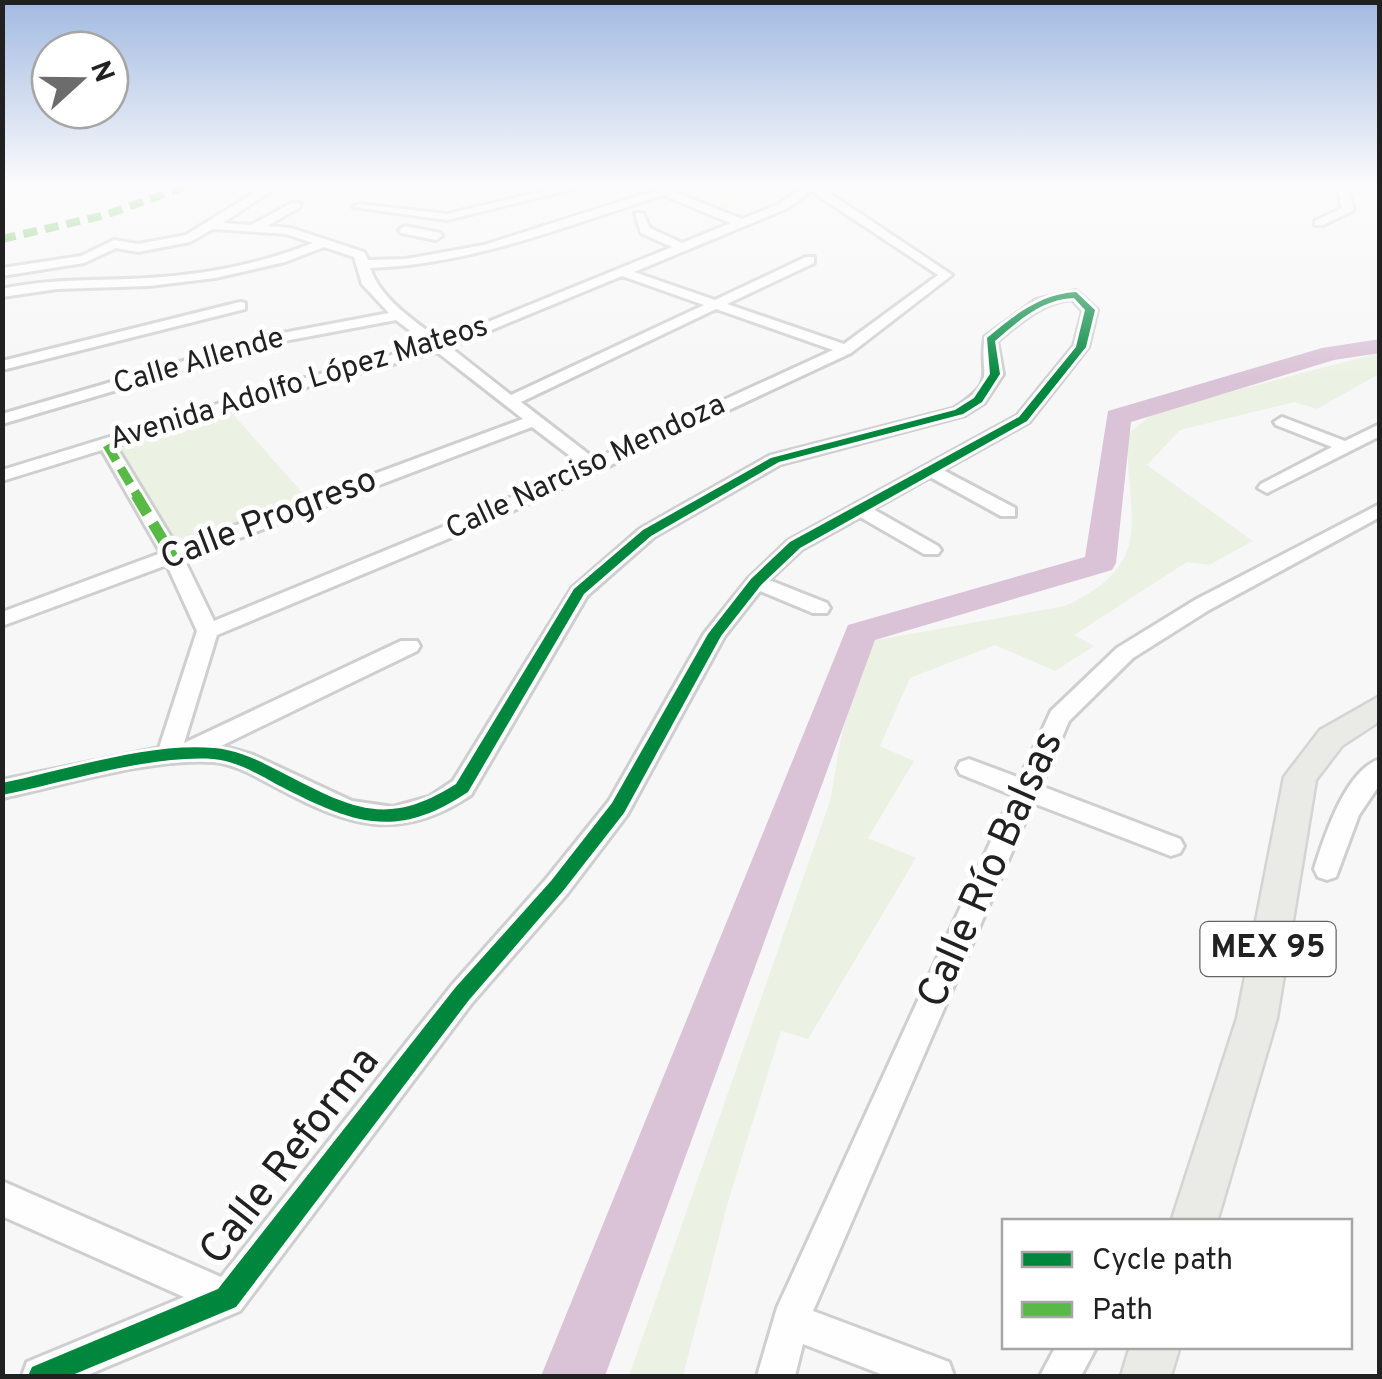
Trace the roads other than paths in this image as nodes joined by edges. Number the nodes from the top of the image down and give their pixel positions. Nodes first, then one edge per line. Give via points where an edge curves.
1 (101, 250) edge
2 (308, 250) edge
3 (342, 250) edge
4 (467, 250) edge
5 (673, 250) edge
6 (909, 250) edge
7 (810, 260) dead end
8 (365, 264) junction
9 (2, 272) edge
10 (622, 272) junction
11 (2, 292) edge
12 (718, 304) junction
13 (240, 306) dead end
14 (399, 315) junction
15 (438, 347) junction
16 (846, 350) junction
17 (2, 366) edge
18 (513, 400) junction
19 (2, 418) edge
20 (535, 420) junction
21 (1282, 422) dead end
22 (1380, 429) edge
23 (108, 444) junction
24 (1343, 446) junction
25 (592, 466) junction
26 (930, 470) junction
27 (2, 476) edge
28 (1266, 488) dead end
29 (860, 509) junction
30 (1380, 509) edge
31 (1008, 512) dead end
32 (931, 550) dead end
33 (173, 557) junction
34 (756, 582) junction
35 (820, 608) dead end
36 (3, 616) edge
37 (208, 631) junction
38 (409, 646) dead end
39 (1380, 706) edge
40 (173, 756) junction
41 (968, 768) dead end
42 (1380, 768) edge
43 (2, 789) edge
44 (1026, 793) junction
45 (1171, 846) dead end
46 (1327, 869) dead end
47 (1207, 1180) junction
48 (2, 1198) edge
49 (1174, 1219) edge
50 (1195, 1219) edge
51 (227, 1298) junction
52 (790, 1321) junction
53 (1076, 1349) edge
54 (1154, 1349) edge
55 (41, 1376) edge
56 (776, 1376) edge
57 (935, 1376) edge
58 (1059, 1376) edge
59 (1146, 1376) edge

1 - 9 street
2 - 11 street via 287,260 153,282 69,281
3 - 8 street
4 - 8 street
5 - 10 street, Avenida Adolfo López Mateos
6 - 16 street, Calle Narciso Mendoza via 946,275
7 - 12 street
8 - 14 street via 369,284
10 - 12 street
10 - 15 street, Avenida Adolfo López Mateos
12 - 16 street
12 - 18 street
13 - 17 street
14 - 15 street
14 - 19 street, Calle Allende via 277,338
15 - 18 street
15 - 23 street, Avenida Adolfo López Mateos
16 - 25 street, Calle Narciso Mendoza
18 - 20 street
20 - 25 street
20 - 33 street, Calle Progreso
21 - 24 street
22 - 24 street
23 - 27 street, Avenida Adolfo López Mateos
23 - 33 street
24 - 28 street
25 - 37 street, Calle Narciso Mendoza
26 - 29 street, Calle Reforma
26 - 31 street
26 - 40 street, Calle Reforma via 1005,432 1062,373 1080,348 1090,310 1076,296 1047,300 990,340 994,374 978,400 959,412 775,460 647,533 580,592 462,788 439,806 409,818 377,818 318,800 238,757
29 - 32 street
29 - 34 street, Calle Reforma via 795,545
30 - 44 street, Calle Río Balsas via 1125,653 1059,717
33 - 36 street, Calle Progreso
33 - 37 street
34 - 35 street
34 - 51 street, Calle Reforma via 715,634 618,808 462,994
37 - 40 street
38 - 40 street
39 - 47 main road, MEX 95 via 1331,738 1300,777 1257,1018
40 - 43 street
41 - 44 street
42 - 46 street via 1342,822
44 - 45 street
44 - 52 street, Calle Río Balsas
47 - 49 street
47 - 50 main road, MEX 95
48 - 51 street
51 - 55 street, Calle Reforma
52 - 56 street, Calle Río Balsas
52 - 57 street
53 - 58 street
54 - 59 main road

